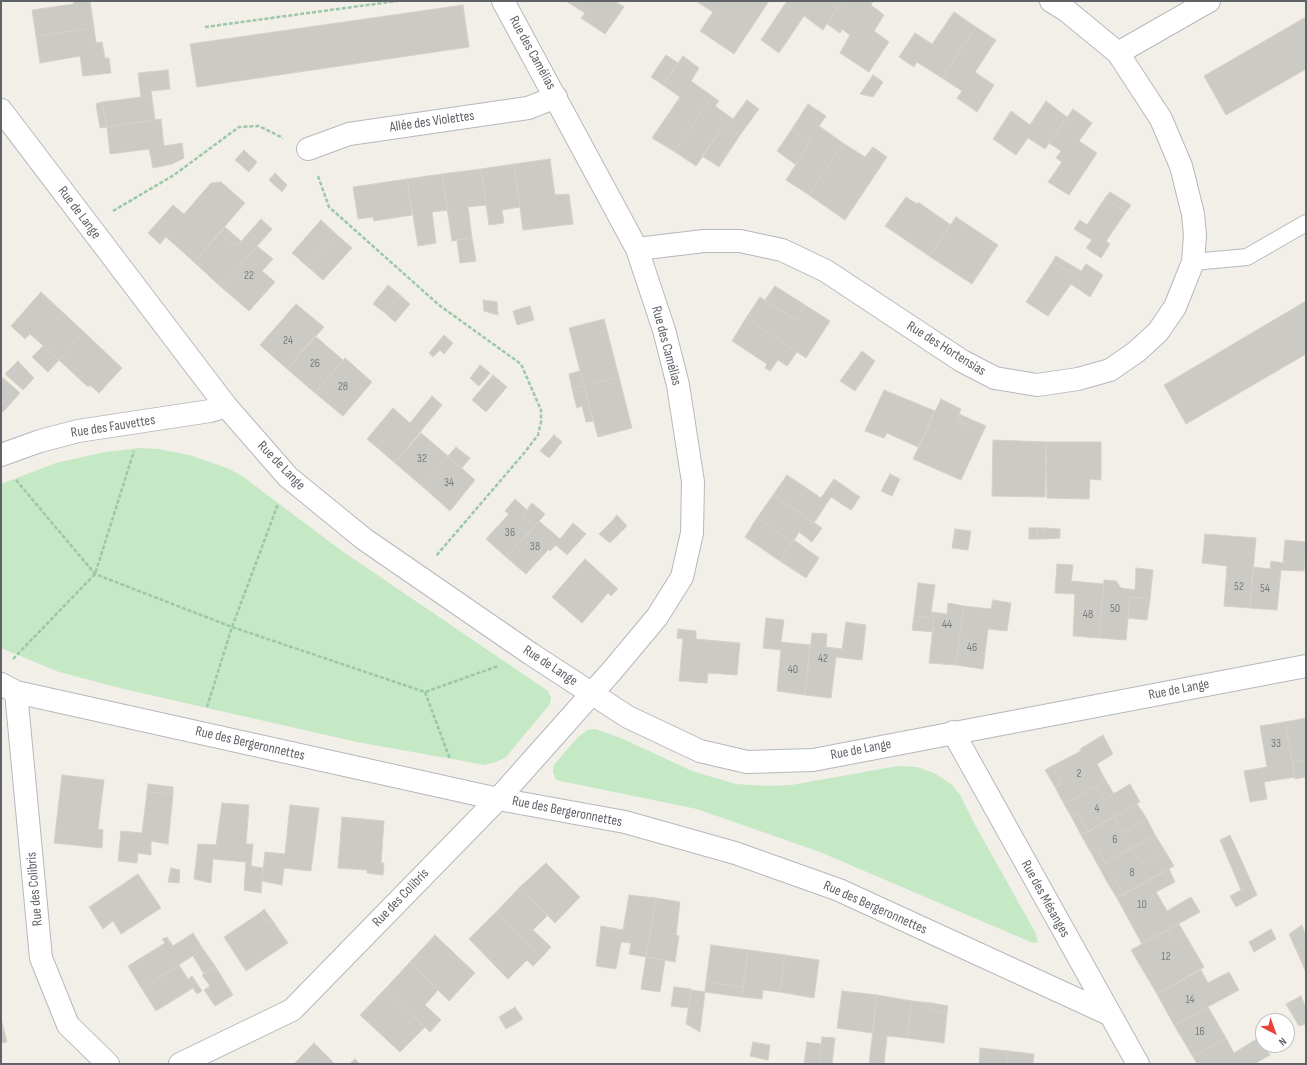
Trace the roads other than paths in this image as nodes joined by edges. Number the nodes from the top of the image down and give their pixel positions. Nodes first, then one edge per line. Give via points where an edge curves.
1 (503, 1) edge
2 (1051, 1) edge
3 (1209, 1) edge
4 (1118, 53) junction
5 (556, 97) junction
6 (1, 110) edge
7 (308, 149) road end
8 (1306, 223) edge
9 (637, 249) junction
10 (1193, 262) junction
11 (226, 406) junction
12 (1, 455) edge
13 (1306, 666) edge
14 (9, 688) edge
15 (592, 693) junction
16 (953, 732) junction
17 (498, 799) junction
18 (1109, 1014) junction
19 (108, 1064) edge
20 (180, 1064) edge
21 (1138, 1064) edge

1 - 5 street, Rue des Camélias
2 - 4 street, Rue des Hortensias
3 - 4 street
4 - 10 street, Rue des Hortensias via 1161,119 1180,166 1193,214
5 - 7 street, Allée des Violettes via 528,108 349,134
5 - 9 street, Rue des Camélias
6 - 11 street, Rue de Lange
8 - 10 lane via 1247,257
9 - 10 street, Rue des Hortensias via 704,241 740,241 782,250 826,271 962,361 995,378 1037,385 1078,379 1110,370 1136,352 1158,332 1175,307
9 - 15 street, Rue des Camélias via 664,330 678,385 694,482 692,533 682,577 657,617
11 - 12 street, Rue des Fauvettes via 210,411 78,432 40,441
11 - 15 street, Rue de Lange via 288,477 364,539
13 - 16 street, Rue de Lange
14 - 17 street, Rue des Bergeronnettes
14 - 19 street, Rue des Colibris via 41,958 68,1025
15 - 16 street, Rue de Lange via 628,717 700,752 747,762 813,760
15 - 17 street, Rue des Colibris
16 - 18 street, Rue des Mésanges
17 - 18 street, Rue des Bergeronnettes via 625,822 743,856 838,890
17 - 20 street, Rue des Colibris via 292,1010
18 - 21 street, Rue des Mésanges

